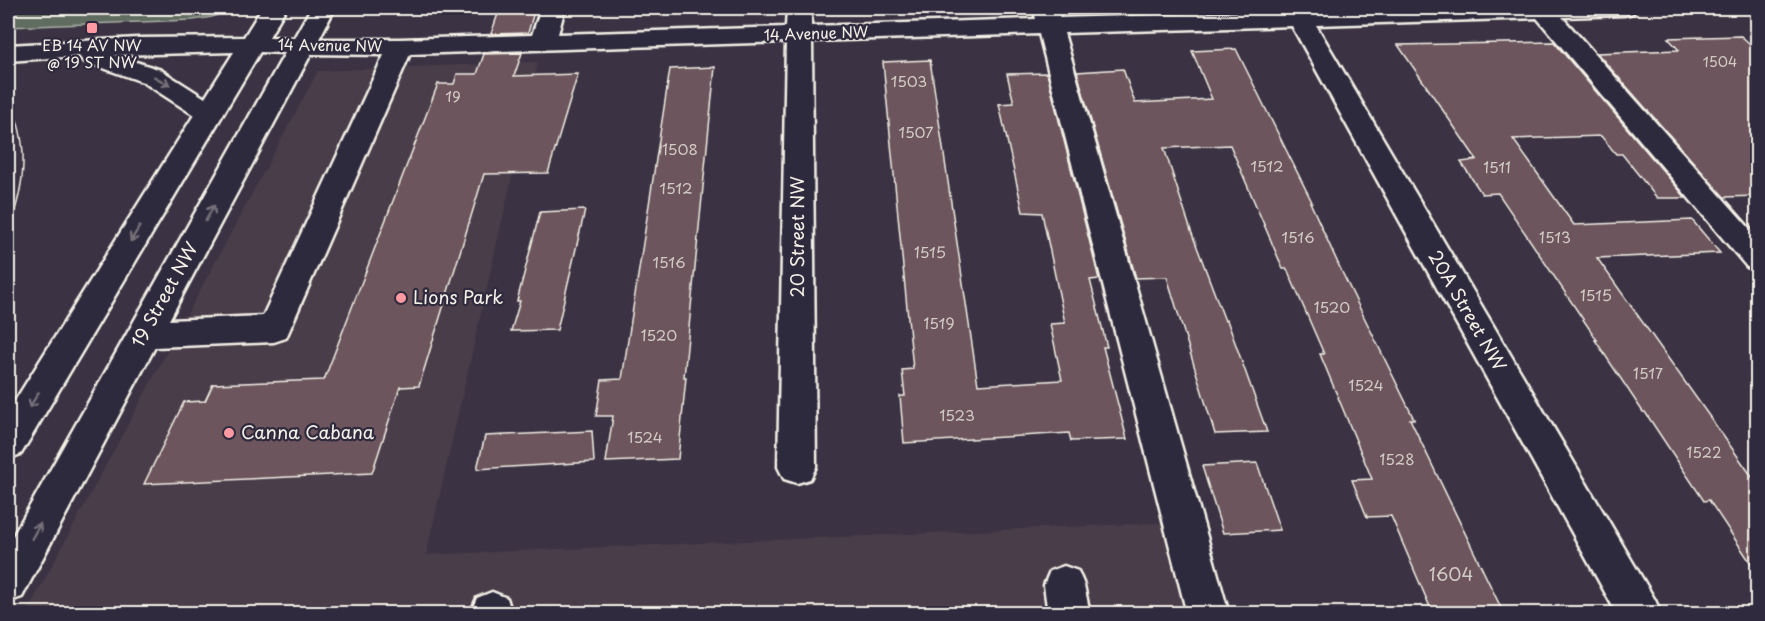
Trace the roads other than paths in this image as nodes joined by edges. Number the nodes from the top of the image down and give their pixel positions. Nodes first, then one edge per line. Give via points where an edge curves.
1 (274, 8) edge
2 (323, 8) edge
3 (553, 8) edge
4 (1624, 8) edge
5 (1542, 9) edge
6 (1297, 13) edge
7 (1048, 17) edge
8 (799, 21) edge
9 (543, 42) junction
10 (249, 45) junction
11 (300, 47) junction
12 (400, 47) junction
13 (67, 48) junction
14 (8, 53) edge
15 (209, 112) junction
16 (1758, 259) edge
17 (143, 334) junction
18 (8, 443) edge
19 (797, 467) dead end
20 (8, 583) edge
21 (1208, 614) edge
22 (1640, 614) edge

1 - 10 street
2 - 11 street, 19 Street NW
3 - 9 street
4 - 5 street, 14 Avenue NW
5 - 6 street, 14 Avenue NW
5 - 16 street
6 - 7 street, 14 Avenue NW
6 - 22 street, 20A Street NW
7 - 8 street, 14 Avenue NW
7 - 21 street
8 - 9 street, 14 Avenue NW
8 - 19 street, 20 Street NW
9 - 12 street, 14 Avenue NW
10 - 11 street, 14 Avenue NW
10 - 13 street, 14 Avenue NW
10 - 15 street
11 - 12 street, 14 Avenue NW
17 -> 11 street, 19 Street NW
12 - 17 street via 274,329
13 - 14 street, 14 Avenue NW
13 -> 15 street via 152,76
15 -> 18 street
20 -> 17 street, 19 Street NW

